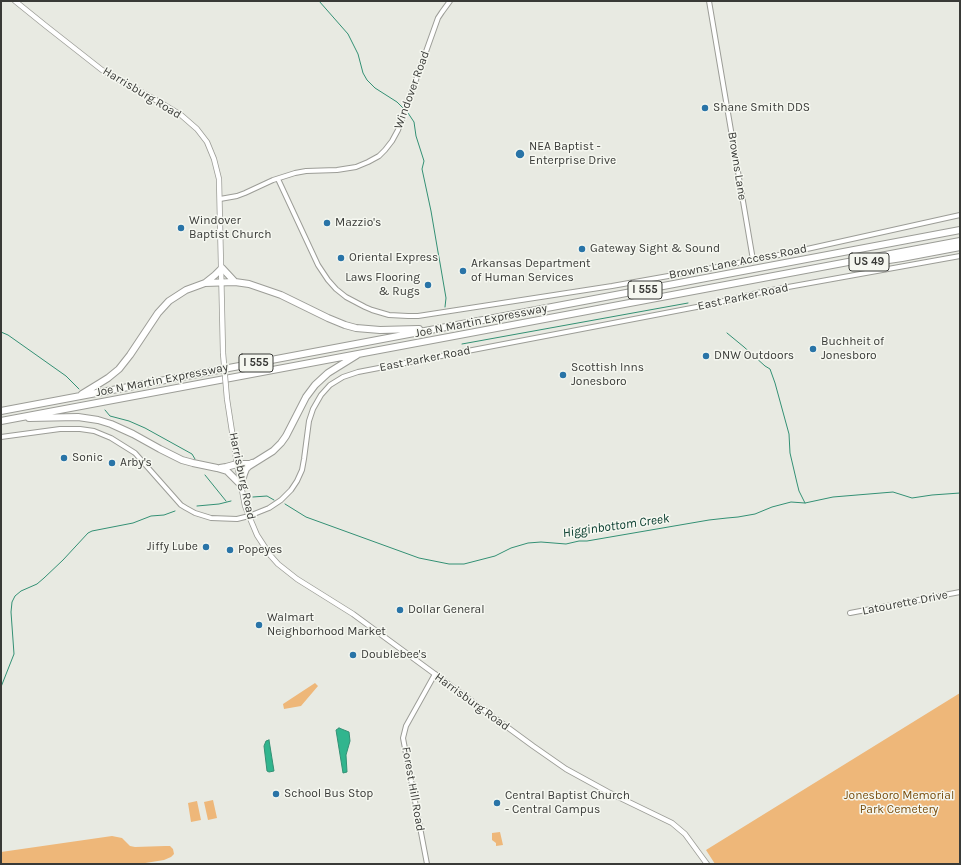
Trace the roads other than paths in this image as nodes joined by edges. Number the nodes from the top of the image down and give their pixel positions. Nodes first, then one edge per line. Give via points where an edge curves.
1 (15, 1) edge
2 (450, 1) edge
3 (709, 1) edge
4 (278, 179) junction
5 (220, 198) junction
6 (960, 215) edge
7 (960, 229) edge
8 (960, 241) edge
9 (960, 247) edge
10 (960, 256) edge
11 (753, 260) junction
12 (836, 264) junction
13 (222, 268) junction
14 (222, 282) junction
15 (235, 282) junction
16 (205, 283) junction
17 (434, 329) junction
18 (360, 353) junction
19 (77, 396) junction
20 (1, 411) edge
21 (16, 418) junction
22 (1, 421) edge
23 (1, 437) edge
24 (254, 462) junction
25 (237, 464) junction
26 (217, 468) junction
27 (241, 485) junction
28 (248, 516) junction
29 (960, 592) edge
30 (850, 614) dead end
31 (435, 674) junction
32 (427, 864) edge
33 (707, 864) edge

1 - 5 main road, Harrisburg Road via 102,70 181,114 190,122 207,142 214,158
2 - 4 street, Windover Road via 438,18 398,130 385,150 356,167 306,171
3 - 11 street, Browns Lane
4 - 5 street, Windover Road via 245,194
4 - 11 street, Browns Lane Access Road via 318,265 328,280 352,300 389,315 418,316 612,286
5 - 13 main road, Harrisburg Road
6 - 11 street, Browns Lane Access Road
7 - 17 highway, Joe N Martin Expressway / I 555
8 - 12 highway, Joe N Martin Expressway / I 555
9 - 12 highway, US 49 via 882,261
10 - 28 street, East Parker Road via 787,287 343,377 321,394 313,409 302,470 291,490 269,508
12 - 18 highway, Joe N Martin Expressway / I 555
13 - 14 main road, Harrisburg Road
13 - 15 highway
13 - 16 highway
14 - 15 highway
14 - 16 highway
14 - 25 main road, Harrisburg Road, bridge via 223,353
15 - 17 highway via 281,295 328,318 356,328
16 - 19 highway via 186,290 169,301 119,369
17 - 19 highway, Joe N Martin Expressway / I 555
18 - 21 highway, Joe N Martin Expressway / I 555
18 - 24 highway via 328,372 315,385 281,443 269,454
19 - 20 highway, Joe N Martin Expressway / I 555
21 - 22 highway, Joe N Martin Expressway / I 555
21 - 26 highway via 78,417 98,420 121,428 182,460
23 - 28 street, East Parker Road via 60,428 94,432 111,438 135,453 181,504 195,513 211,518
24 - 25 highway
24 - 27 highway via 246,469
25 - 26 highway
25 - 27 main road, Harrisburg Road
26 - 27 highway via 227,471
27 - 28 main road, Harrisburg Road
28 - 31 main road, Harrisburg Road via 265,548 278,564 353,614
29 - 30 street, Latourette Drive
31 - 32 street, Forest Hill Road via 406,726 403,738
31 - 33 main road, Harrisburg Road via 566,769 675,826 685,834

